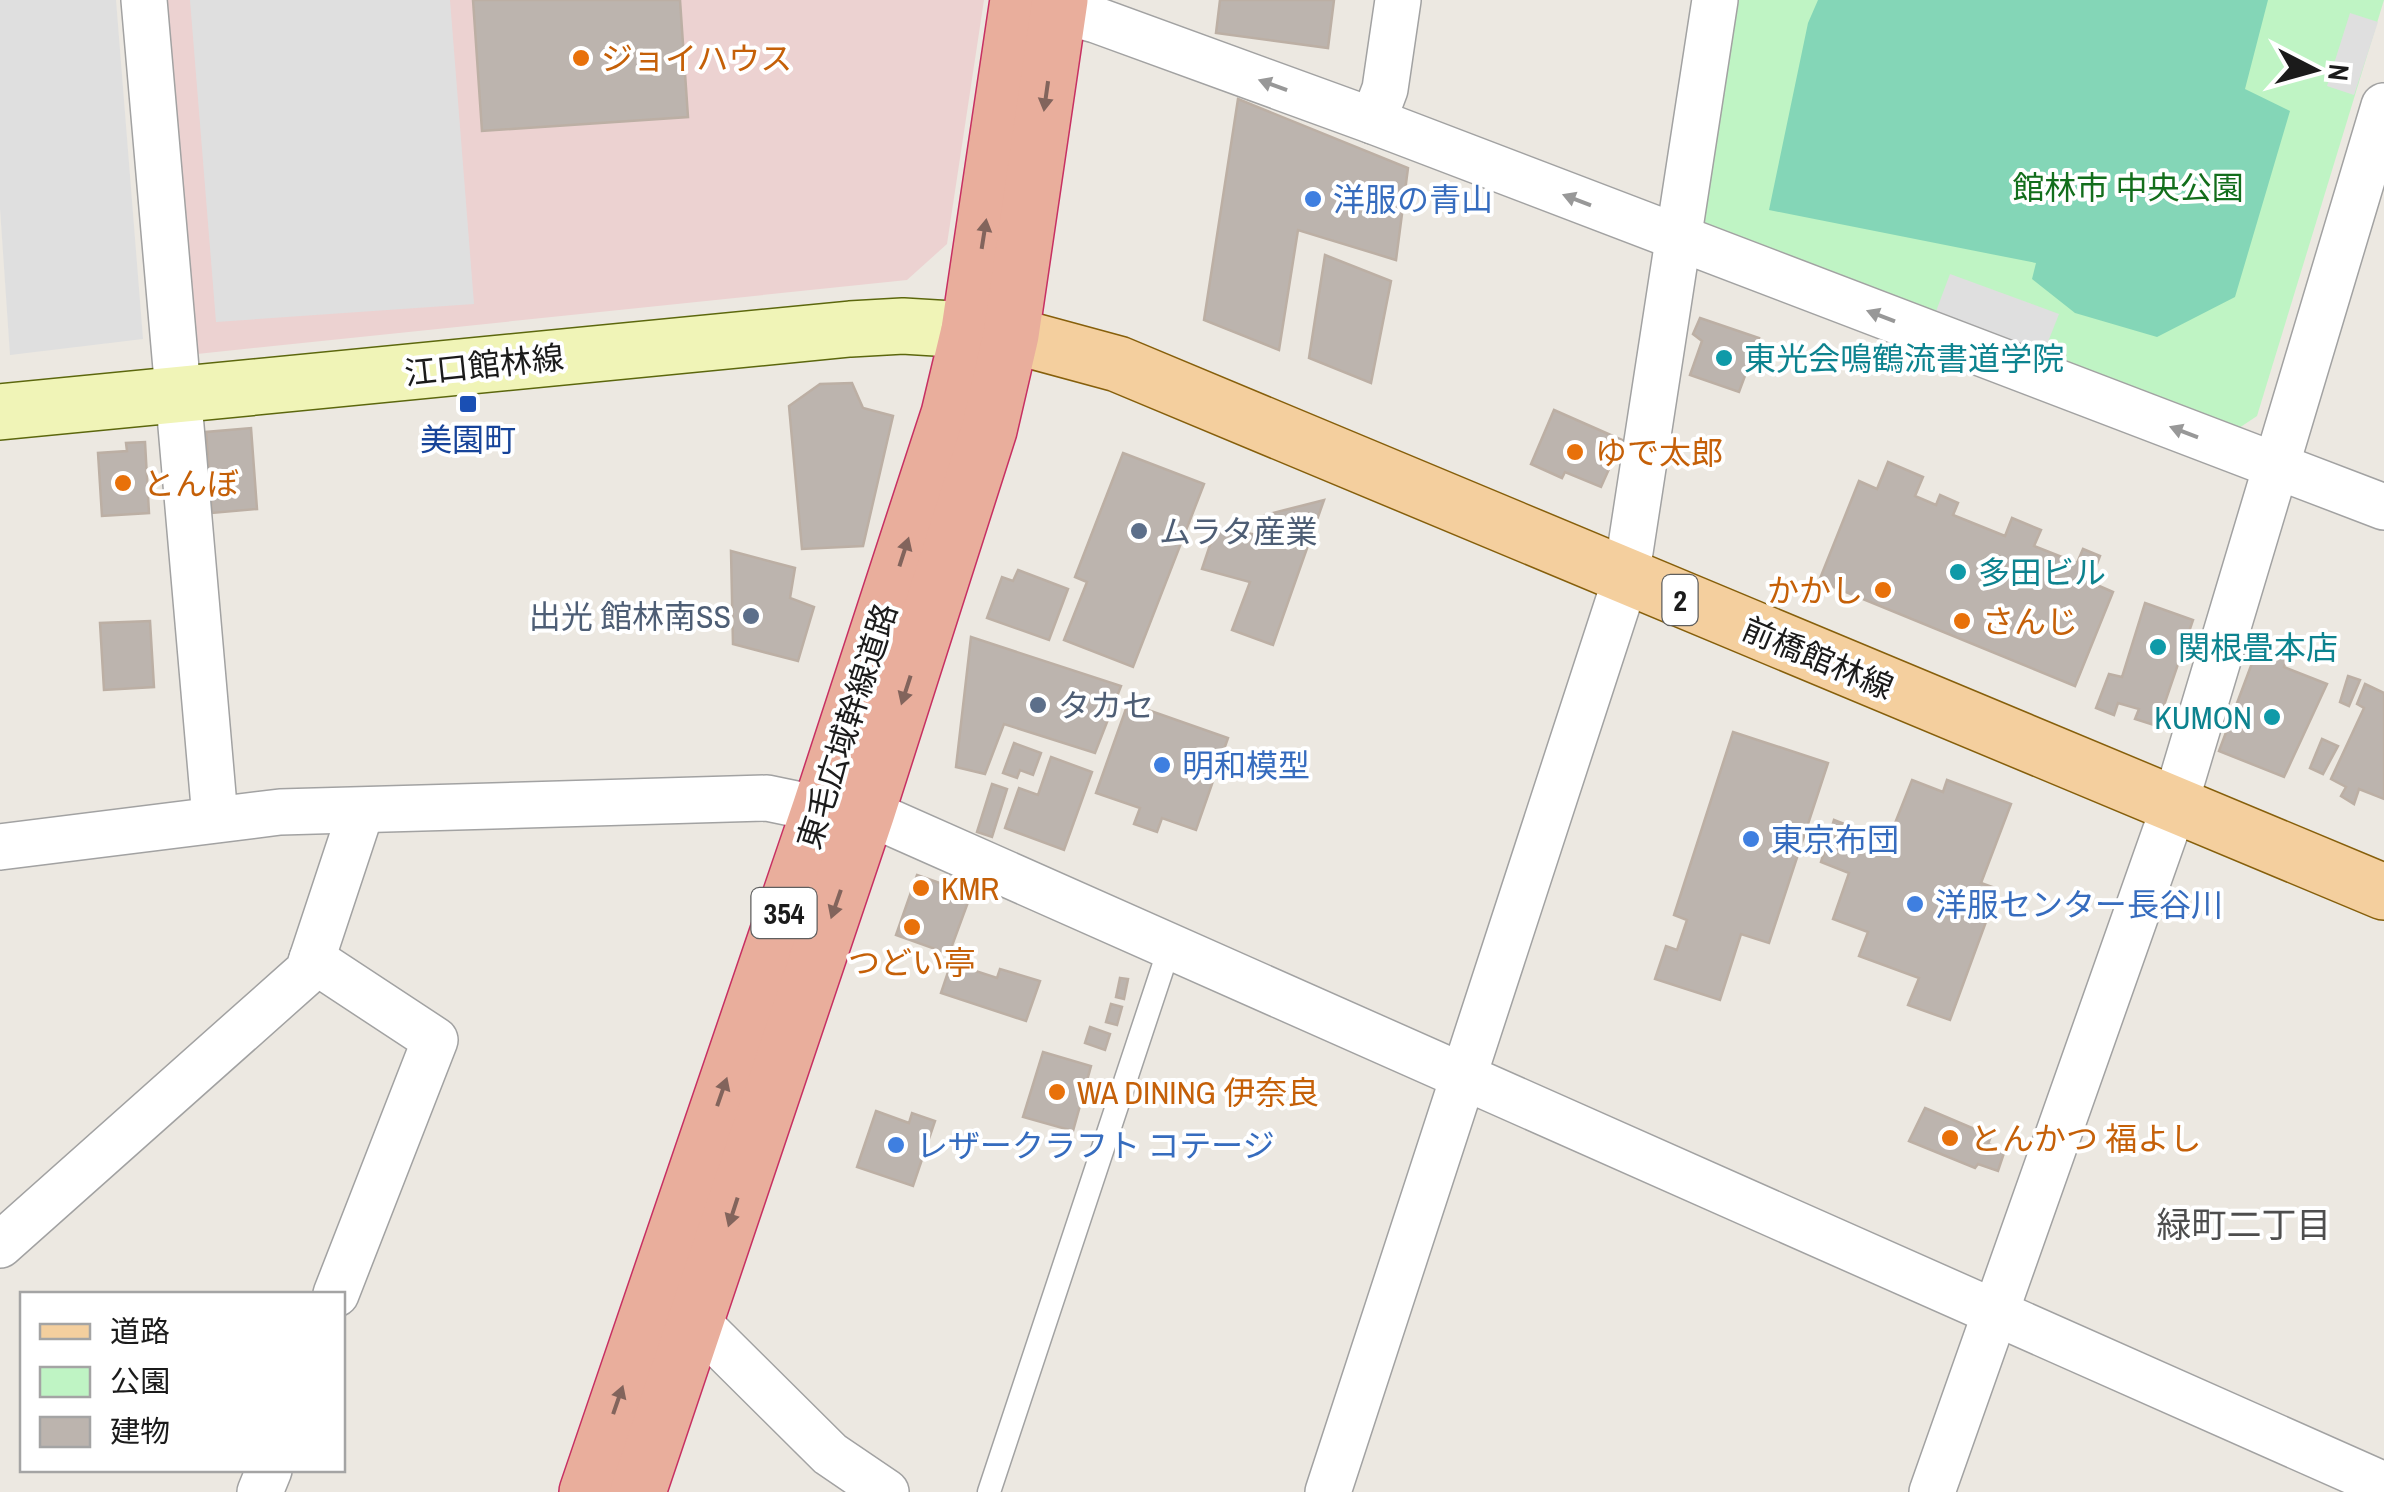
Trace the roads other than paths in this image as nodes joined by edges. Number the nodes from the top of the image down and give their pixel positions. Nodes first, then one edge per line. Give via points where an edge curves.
1 (144, 0) edge
2 (1398, 0) edge
3 (1716, 0) edge
4 (1046, 3) edge
5 (2384, 106) edge
6 (1373, 122) junction
7 (2373, 181) edge
8 (1680, 240) junction
9 (990, 333) junction
10 (177, 394) junction
11 (0, 412) edge
12 (2276, 466) junction
13 (2384, 507) edge
14 (1626, 578) junction
15 (2174, 807) junction
16 (844, 810) junction
17 (361, 811) junction
18 (216, 818) junction
19 (0, 847) edge
20 (2384, 892) edge
21 (1170, 946) junction
22 (312, 959) junction
23 (1464, 1075) junction
24 (0, 1245) edge
25 (337, 1292) edge
26 (1995, 1313) junction
27 (696, 1322) junction
28 (2384, 1484) edge
29 (587, 1492) edge
30 (638, 1492) edge
31 (886, 1492) edge
32 (988, 1492) edge
33 (1328, 1492) edge
34 (1932, 1492) edge

1 - 10 street
2 - 6 street via 1385,89
3 - 8 street
6 -> 4 street
4 - 9 highway, 東毛広域幹線道路 / 354
5 - 7 street
8 -> 6 street
7 - 12 street
12 -> 8 street
8 - 14 street
9 - 10 main road, 江口館林線 via 850,329
9 - 14 main road, 前橋館林線 / 2 via 1118,364
9 - 16 highway, 東毛広域幹線道路 / 354 via 989,430
10 - 11 main road, 江口館林線
10 - 18 street
12 - 13 street
12 - 15 street
14 - 15 main road, 前橋館林線 / 2
14 - 23 street
15 - 20 main road, 前橋館林線 / 2
15 - 26 street
16 - 17 street via 767,798
16 - 21 street
16 -> 27 highway, 東毛広域幹線道路 / 354
29 -> 16 highway, 東毛広域幹線道路 / 354
17 - 18 street
17 - 22 street
18 - 19 street
21 - 23 street
21 - 32 lane
22 - 24 street via 308,971
22 - 25 street via 435,1040
23 - 26 street
23 - 33 street
26 - 28 street
26 - 34 street
27 - 30 highway, 東毛広域幹線道路 / 354
27 - 31 street via 830,1454

